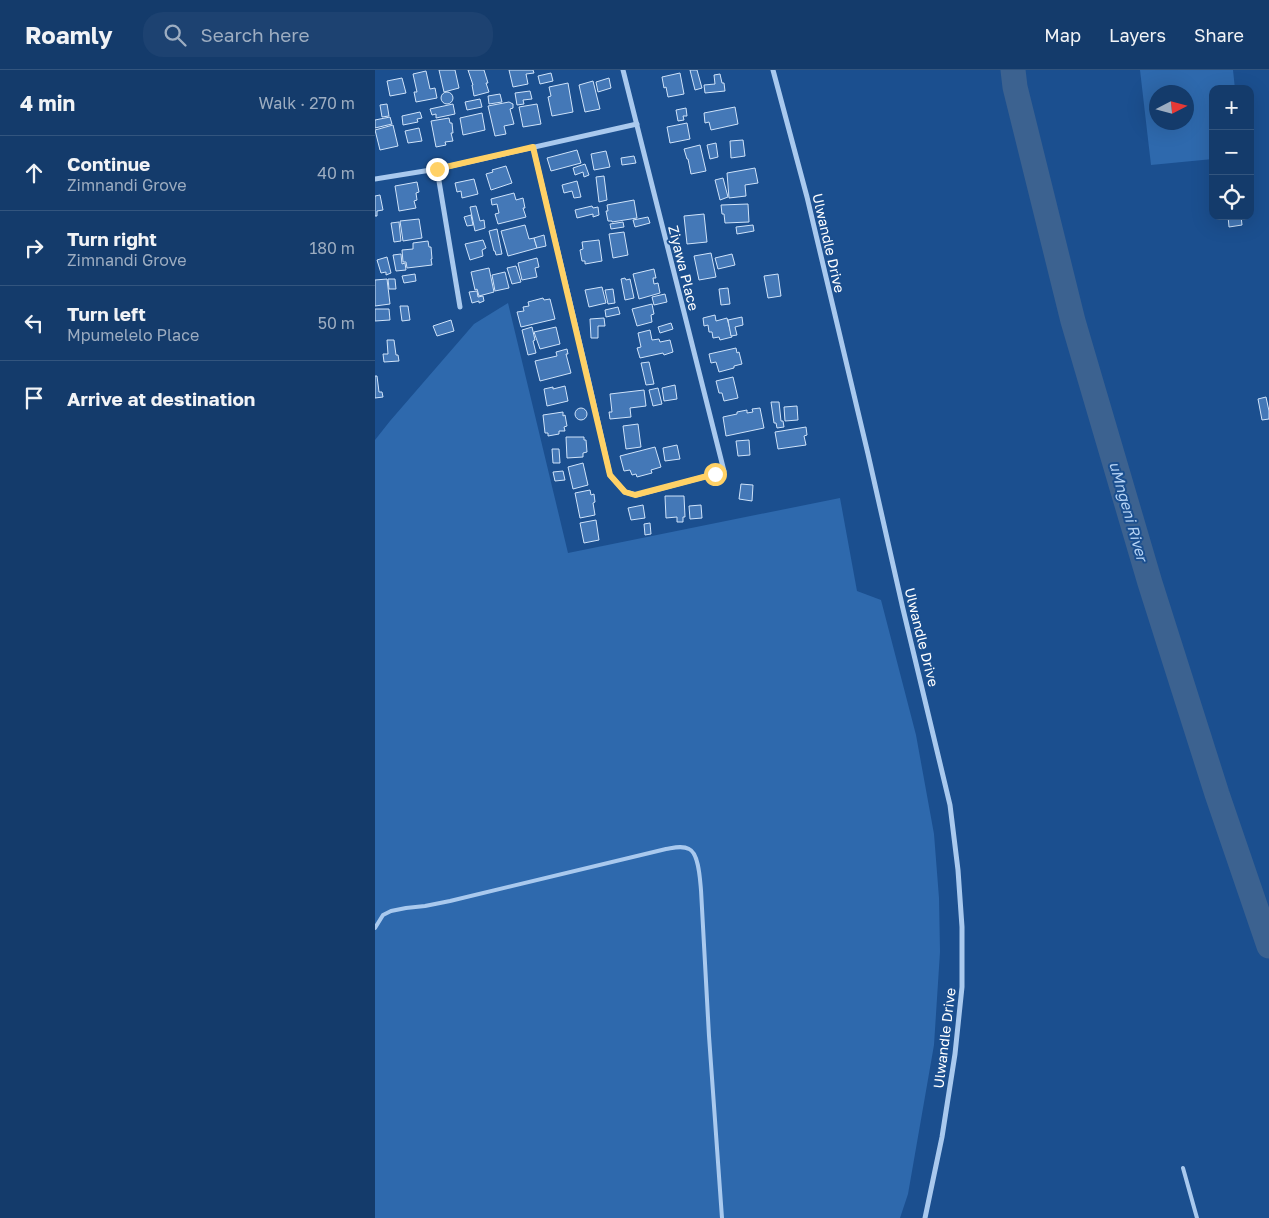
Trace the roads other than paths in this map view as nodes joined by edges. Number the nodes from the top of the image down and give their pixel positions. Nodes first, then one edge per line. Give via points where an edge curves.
1 (623, 70) edge
2 (773, 70) edge
3 (637, 124) junction
4 (533, 147) junction
5 (437, 169) junction
6 (375, 179) edge
7 (459, 307) dead end
8 (375, 928) edge
9 (1183, 1168) dead end
10 (722, 1218) edge
11 (925, 1218) edge
12 (1197, 1218) edge

1 - 3 street, Ziyawa Place
2 - 11 street, Ulwandle Drive via 807,197 951,804 959,870 962,987 942,1137
3 - 4 street
3 - 4 street, Ziyawa Place via 724,471 635,495 625,492 610,475
4 - 5 street
5 - 6 street
5 - 7 street
8 - 10 lane via 383,915 391,911 450,901 666,849 691,849 699,868 701,890
9 - 12 lane

